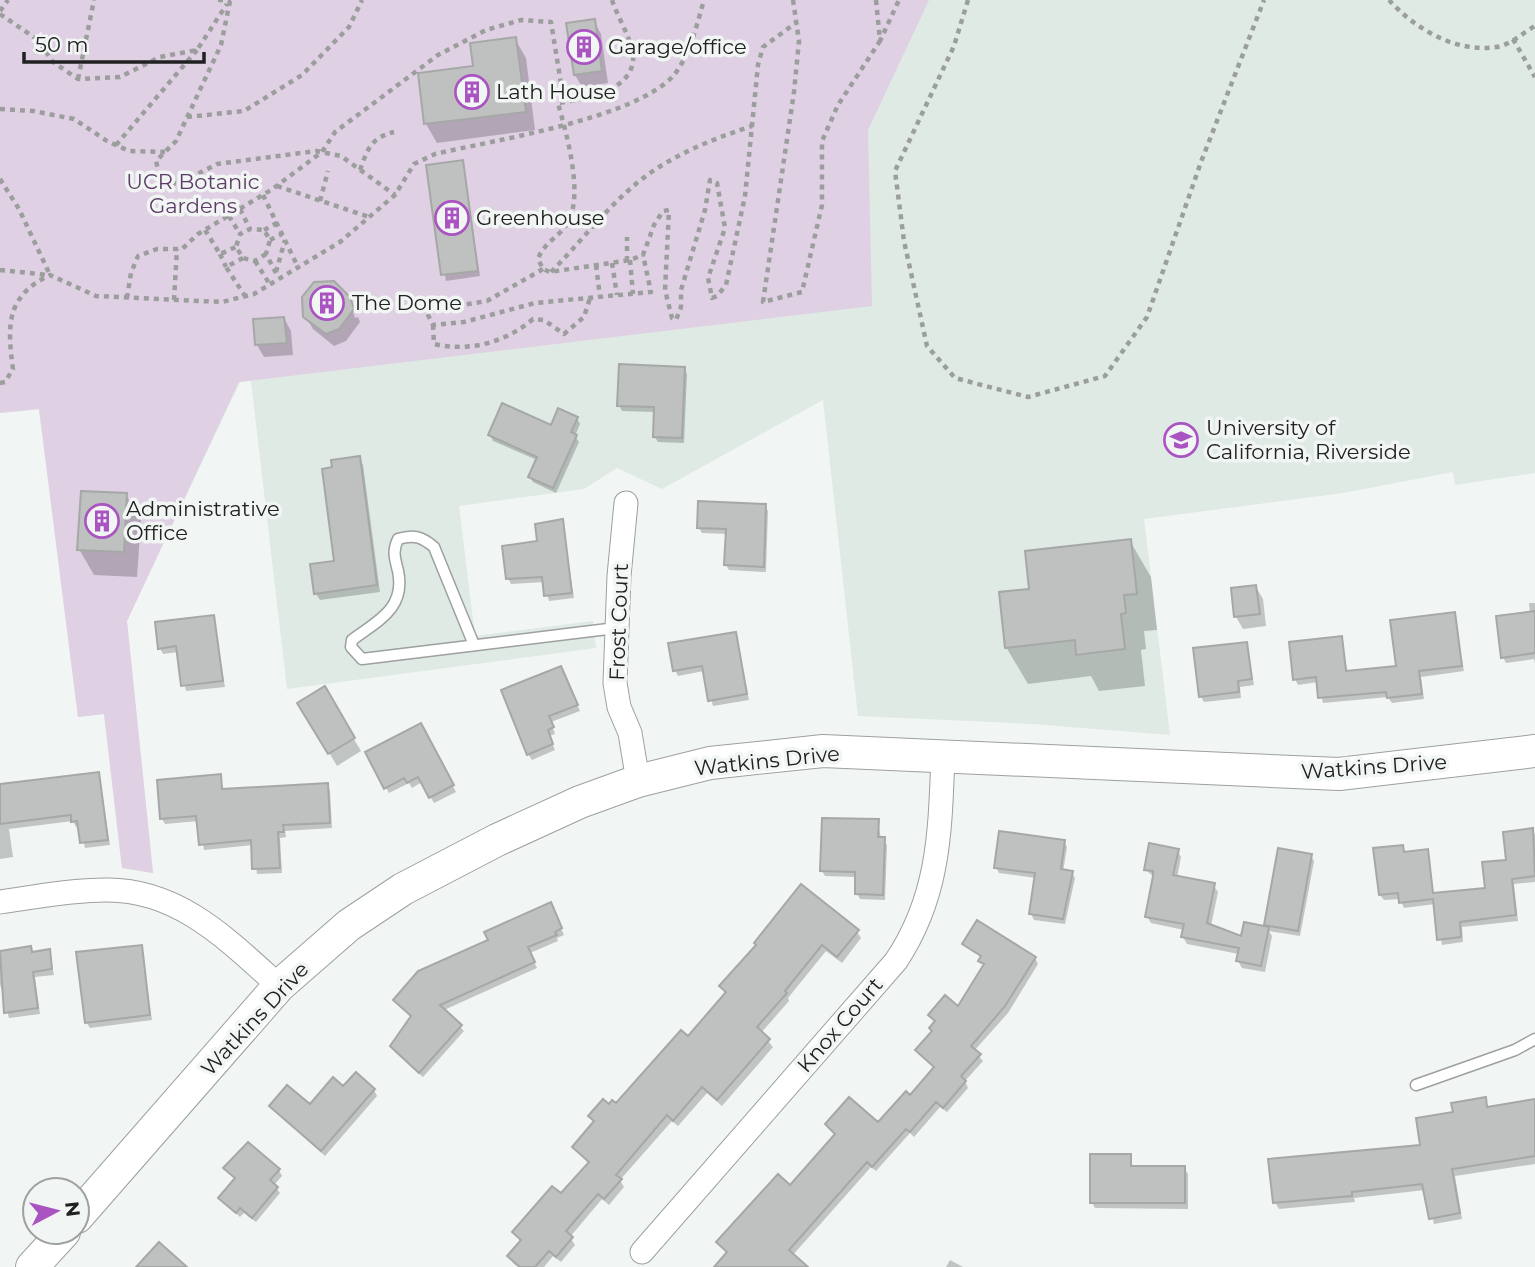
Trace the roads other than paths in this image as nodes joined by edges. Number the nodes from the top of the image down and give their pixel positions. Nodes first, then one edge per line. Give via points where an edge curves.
1 (626, 503) dead end
2 (616, 628) junction
3 (474, 645) junction
4 (1535, 751) edge
5 (943, 755) junction
6 (638, 781) junction
7 (0, 902) edge
8 (279, 986) junction
9 (1535, 1040) edge
10 (1416, 1086) dead end
11 (91, 1201) edge
12 (51, 1246) edge
13 (642, 1252) dead end
14 (32, 1267) edge

1 - 2 street, Frost Court
2 - 3 lane
2 - 6 street, Frost Court via 615,683
3 - 3 lane via 371,660 356,655 352,640 392,611 399,596 393,556 398,539 409,535 434,547
4 - 5 main road, Watkins Drive via 1339,774
5 - 6 main road, Watkins Drive via 823,751 710,763
5 - 13 street, Knox Court via 937,861 909,942
6 - 8 main road, Watkins Drive via 497,840 403,889 349,925
7 - 8 street via 106,890 155,896 211,926
8 - 11 main road, Watkins Drive
9 - 10 lane
12 - 14 main road

